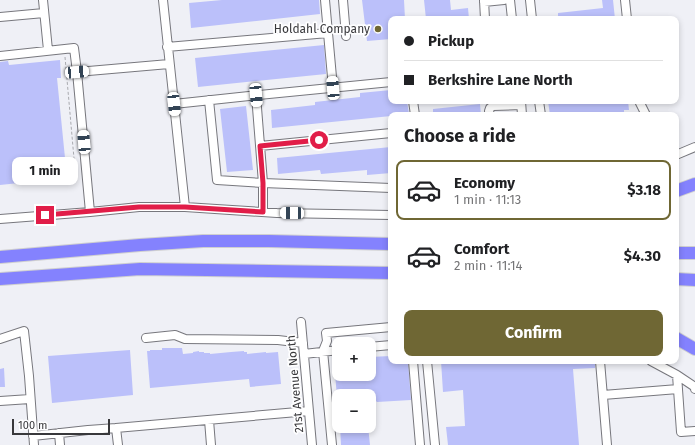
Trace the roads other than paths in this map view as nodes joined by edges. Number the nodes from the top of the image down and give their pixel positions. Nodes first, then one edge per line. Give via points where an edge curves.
1 (43, 0) edge
2 (163, 0) edge
3 (325, 0) edge
4 (343, 0) edge
5 (504, 0) edge
6 (510, 0) edge
7 (530, 0) edge
8 (625, 0) edge
9 (484, 1) edge
10 (44, 13) junction
11 (485, 16) edge
12 (512, 16) edge
13 (532, 16) edge
14 (627, 16) edge
15 (0, 17) edge
16 (328, 33) junction
17 (346, 36) dead end
18 (167, 47) junction
19 (48, 50) junction
20 (0, 56) edge
21 (169, 64) junction
22 (77, 72) junction
23 (388, 82) edge
24 (333, 88) junction
25 (256, 95) junction
26 (208, 100) junction
27 (174, 104) junction
28 (512, 104) edge
29 (489, 112) edge
30 (388, 133) edge
31 (260, 146) junction
32 (695, 147) edge
33 (679, 154) edge
34 (263, 183) junction
35 (695, 184) edge
36 (388, 188) edge
37 (679, 190) edge
38 (185, 207) junction
39 (90, 212) junction
40 (263, 212) junction
41 (388, 215) edge
42 (0, 219) edge
43 (388, 244) edge
44 (679, 253) edge
45 (695, 253) edge
46 (0, 257) edge
47 (388, 273) edge
48 (0, 279) edge
49 (679, 279) edge
50 (695, 280) edge
51 (301, 322) dead end
52 (388, 327) edge
53 (146, 338) dead end
54 (0, 339) edge
55 (679, 340) edge
56 (303, 343) junction
57 (388, 345) edge
58 (376, 346) edge
59 (695, 349) edge
60 (332, 350) edge
61 (323, 351) junction
62 (304, 354) junction
63 (413, 364) edge
64 (427, 364) edge
65 (600, 364) edge
66 (657, 364) edge
67 (677, 375) junction
68 (678, 389) junction
69 (695, 389) edge
70 (603, 395) junction
71 (30, 399) junction
72 (0, 401) edge
73 (309, 411) junction
74 (209, 420) junction
75 (116, 428) junction
76 (695, 431) edge
77 (59, 433) junction
78 (33, 436) junction
79 (34, 445) edge
80 (60, 445) edge
81 (118, 445) edge
82 (211, 445) edge
83 (312, 445) edge
84 (332, 445) edge
85 (420, 445) edge
86 (435, 445) edge
87 (607, 445) edge

1 - 10 street
2 - 18 street
3 - 16 street
4 - 17 street
5 - 9 street
6 - 12 street
7 - 13 street
8 - 14 street
9 - 11 street
10 - 15 street
10 - 19 street
16 - 18 street
16 - 24 street
18 - 21 street
19 - 20 street
19 - 22 street via 74,48
21 - 22 street
21 - 27 street
22 - 39 street
23 - 24 street
24 - 25 street
25 - 26 street
25 - 31 street
26 - 27 street
26 - 34 street via 217,180
27 - 38 street
28 - 29 street via 493,106
30 - 31 street
31 - 34 street
32 - 33 street
34 - 36 street
34 - 40 street
35 - 37 highway
38 - 39 street via 139,207
38 - 40 street
39 - 42 street
40 - 41 street
43 - 46 highway via 204,241
44 - 45 highway
47 - 48 highway via 140,269
49 - 50 highway
51 - 56 street, 21st Avenue North
52 - 61 street via 326,333 327,341
53 - 56 street via 175,335 185,339 278,340
54 - 71 street via 24,331
55 - 59 highway
56 - 62 street, 21st Avenue North
57 - 58 street
60 - 61 street
61 - 62 street
61 - 84 street
62 - 73 street, 21st Avenue North
63 - 85 street
64 - 86 street
65 - 70 street
66 - 67 street
67 - 68 street
67 - 69 street
68 - 70 street
68 - 76 street via 681,432
70 - 87 street
71 - 72 street
71 - 78 street
73 - 74 street
73 - 83 street, 21st Avenue North
74 - 75 street
74 - 82 street
75 - 77 street
75 - 81 street
77 - 78 street
77 - 80 street
78 - 79 street

